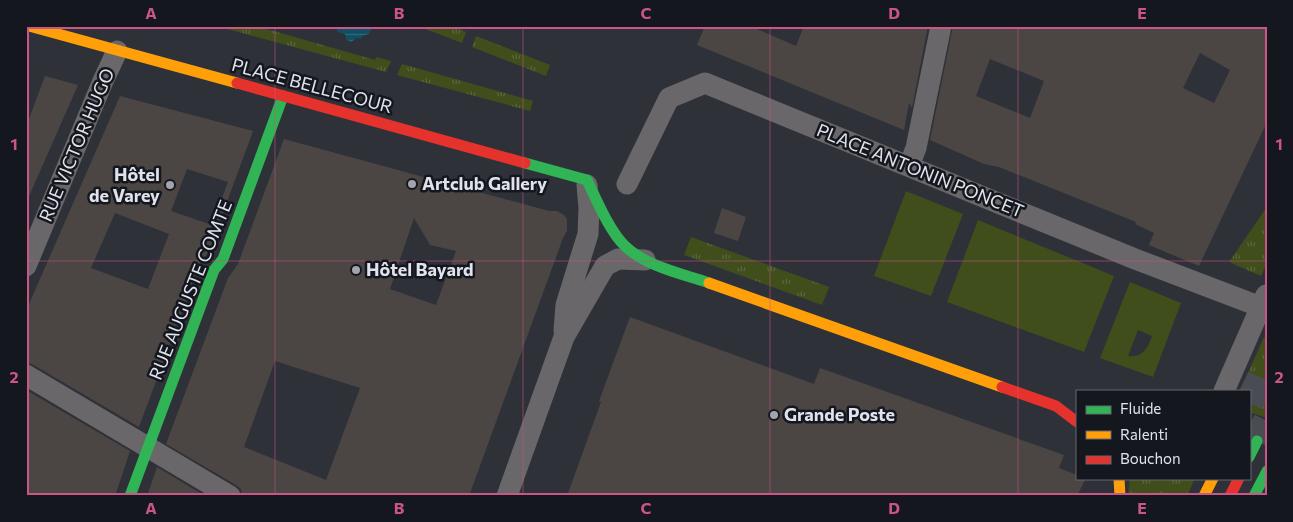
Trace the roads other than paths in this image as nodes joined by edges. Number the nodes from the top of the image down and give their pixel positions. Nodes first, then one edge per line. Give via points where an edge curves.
1 (29, 26) edge
2 (941, 26) edge
3 (117, 51) junction
4 (283, 96) junction
5 (909, 166) junction
6 (586, 180) junction
7 (627, 184) dead end
8 (645, 260) junction
9 (26, 266) edge
10 (1264, 301) edge
11 (564, 337) junction
12 (26, 375) edge
13 (1224, 390) edge
14 (1056, 406) junction
15 (1076, 413) edge
16 (1076, 421) edge
17 (1257, 441) tunnel mouth
18 (148, 448) junction
19 (1250, 455) edge
20 (1267, 471) edge
21 (1119, 480) edge
22 (1212, 480) edge
23 (1238, 480) edge
24 (130, 496) edge
25 (230, 496) edge
26 (507, 496) edge
27 (1120, 496) edge
28 (1204, 496) edge
29 (1230, 496) edge
30 (1254, 496) edge

1 - 3 main road, PLACE BELLECOUR
2 - 5 street via 916,148
3 - 4 main road, PLACE BELLECOUR
3 - 9 street, RUE VICTOR HUGO
4 - 6 main road, PLACE BELLECOUR
4 - 18 main road, RUE AUGUSTE COMTE
5 - 7 street, PLACE ANTONIN PONCET via 705,82 669,98
5 - 10 street, PLACE ANTONIN PONCET via 1135,259
6 - 8 main road via 625,246
6 - 11 street via 588,234 566,305
8 - 11 street via 618,259 605,266
8 - 14 main road
10 - 13 street
11 - 26 street
12 - 18 street
14 - 15 street
14 - 16 main road
17 - 19 main road
18 - 24 main road, RUE AUGUSTE COMTE
18 - 25 street
20 - 30 main road
21 - 27 main road
22 - 28 main road
23 - 29 main road

